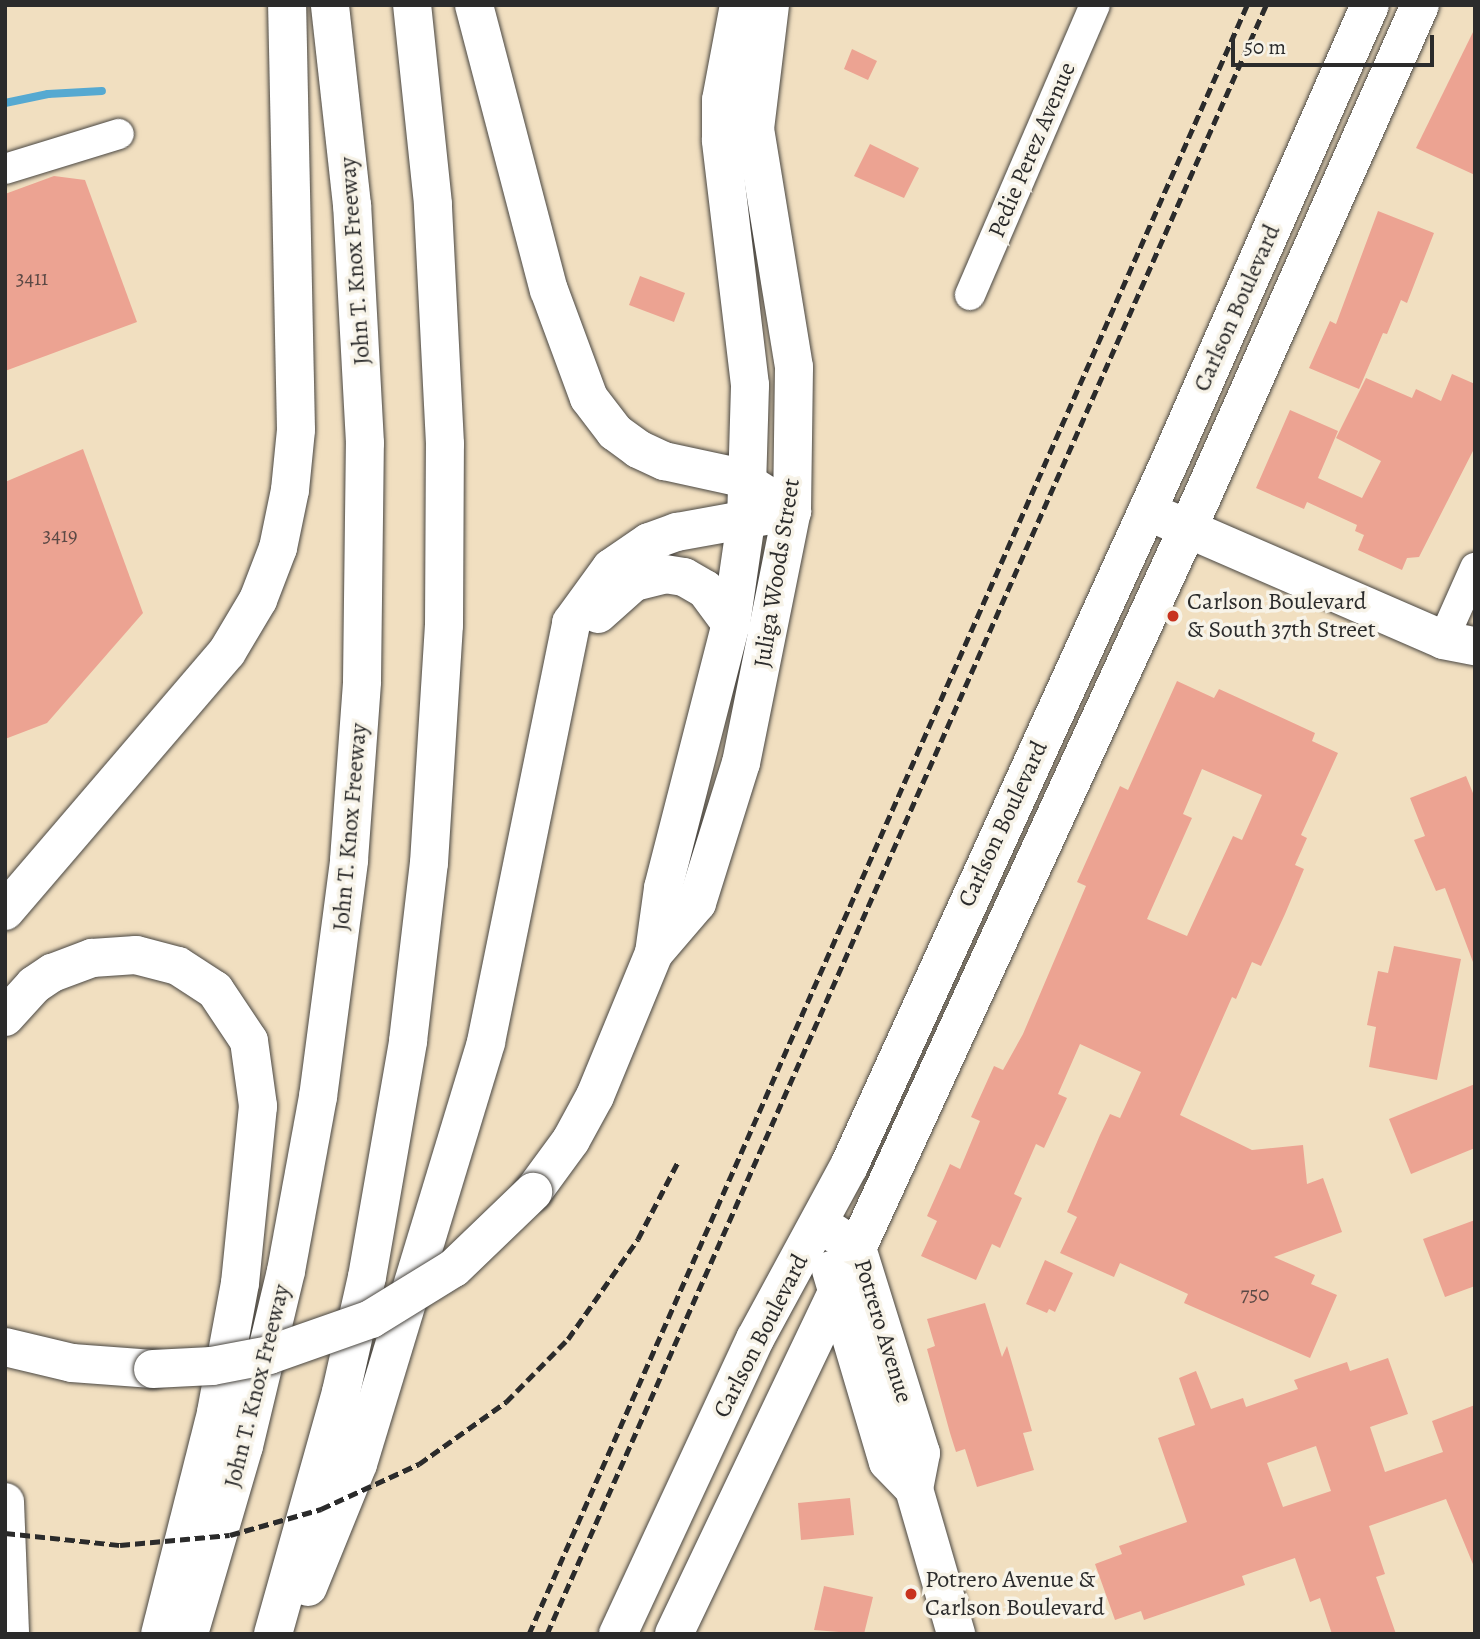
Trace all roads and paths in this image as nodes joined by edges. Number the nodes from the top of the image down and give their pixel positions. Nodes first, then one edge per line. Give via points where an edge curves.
1 (287, 5) edge
2 (330, 5) edge
3 (412, 5) edge
4 (474, 5) edge
5 (739, 5) edge
6 (770, 5) edge
7 (1095, 5) edge
8 (1370, 5) edge
9 (1420, 5) edge
10 (119, 134) dead end
11 (5, 169) edge
12 (970, 295) dead end
13 (749, 483) junction
14 (792, 511) junction
15 (1147, 512) junction
16 (746, 521) junction
17 (1187, 530) junction
18 (1475, 568) edge
19 (731, 624) junction
20 (1459, 643) edge
21 (550, 725) junction
22 (5, 911) edge
23 (654, 953) junction
24 (5, 1017) edge
25 (820, 1224) junction
26 (857, 1248) junction
27 (836, 1294) junction
28 (5, 1347) edge
29 (914, 1489) junction
30 (5, 1502) edge
31 (10, 1634) edge
32 (160, 1634) edge
33 (189, 1634) edge
34 (273, 1634) edge
35 (286, 1634) edge
36 (618, 1634) edge
37 (674, 1634) edge
38 (956, 1634) edge

1 - 22 main road via 296,420 290,490 278,548 244,626 209,676
2 - 33 main road, John T. Knox Freeway via 352,205 365,443 363,645 353,812 327,1038 286,1271 244,1446
3 - 34 main road via 433,204 444,396 444,625 430,851 408,1041 369,1265 341,1392
4 - 13 main road via 544,271 589,398 611,427 638,449 664,461 721,471
5 - 13 main road, Juliga Woods Street via 721,100 721,140 749,372
6 - 14 main road, Juliga Woods Street via 755,129 794,367
7 - 12 street, Pedie Perez Avenue
8 - 15 main road, Carlson Boulevard
9 - 17 main road, Carlson Boulevard
10 - 11 street
13 - 14 main road
13 - 16 main road, Juliga Woods Street
14 - 16 main road
14 - 23 main road, Juliga Woods Street via 741,763 697,902
15 - 17 main road
15 - 25 main road, Carlson Boulevard
16 - 19 main road, Juliga Woods Street
16 - 21 main road via 663,537 611,568 583,601 566,635
17 - 20 main road
17 - 26 main road, Carlson Boulevard
18 - 20 street
19 - 21 main road via 716,598 695,582 665,574 634,582 615,596 591,625
19 - 23 main road, Juliga Woods Street via 663,888
21 - 35 main road via 486,1042 358,1464
23 - 28 main road, Juliga Woods Street, bridge via 594,1097 571,1140 533,1192 454,1268 371,1319 269,1355 212,1366 153,1369 72,1363
24 - 32 main road via 34,985 52,973 92,958 136,955 178,966 215,990 249,1041 258,1105 240,1283 206,1455
25 - 26 main road, Potrero Avenue
25 - 27 main road, Potrero Avenue
25 - 36 main road, Carlson Boulevard via 755,1339
26 - 27 main road, Carlson Boulevard
26 - 29 main road, Potrero Avenue via 921,1453
27 - 29 main road, Potrero Avenue via 888,1462
27 - 37 main road, Carlson Boulevard
29 - 38 main road, Potrero Avenue
30 - 31 main road

